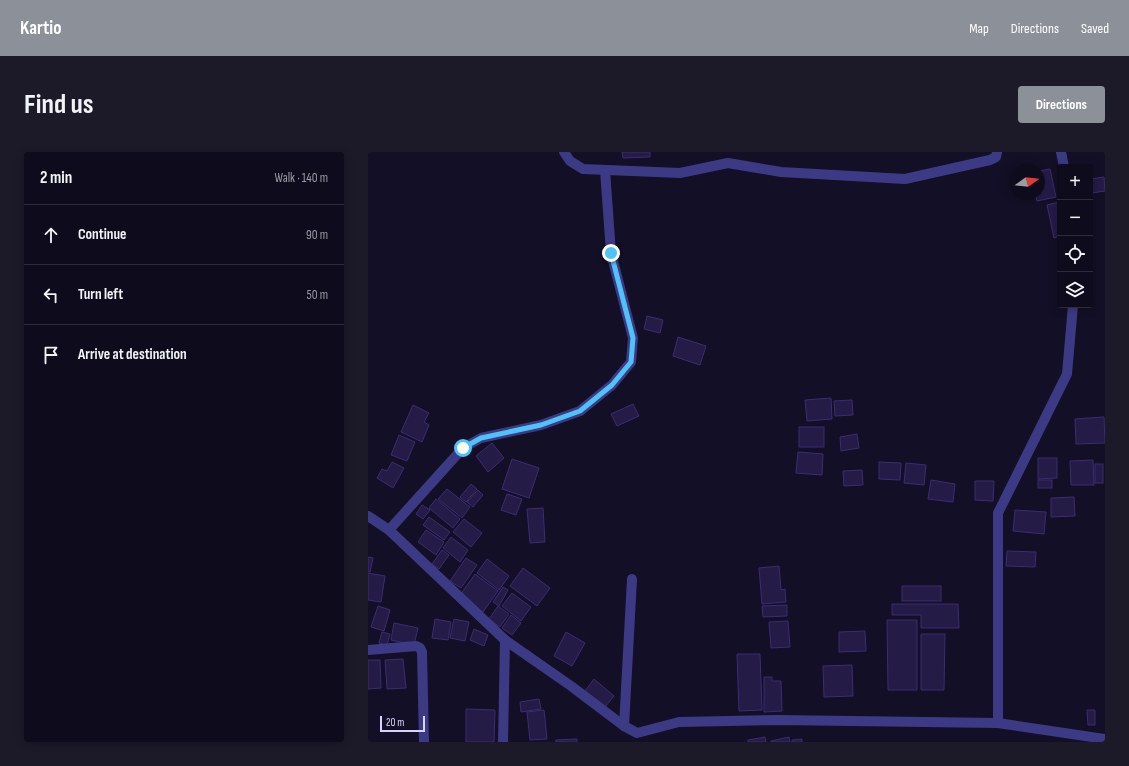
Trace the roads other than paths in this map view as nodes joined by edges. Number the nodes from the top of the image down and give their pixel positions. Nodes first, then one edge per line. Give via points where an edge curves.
1 (564, 152) edge
2 (997, 152) edge
3 (1061, 152) edge
4 (1063, 164) edge
5 (605, 170) junction
6 (1073, 308) edge
7 (368, 516) edge
8 (389, 530) junction
9 (632, 579) dead end
10 (505, 640) junction
11 (368, 650) edge
12 (998, 723) junction
13 (624, 726) junction
14 (637, 737) edge
15 (1105, 739) edge
16 (424, 742) edge
17 (503, 742) edge

1 - 5 street via 570,161 583,169
2 - 5 street via 996,157 990,160 905,179 781,172 728,163 680,173
3 - 4 street
5 - 8 street via 611,253 633,338 631,362 612,385 580,411 541,425 481,438 463,448
6 - 12 street via 1067,374 998,514
7 - 8 street
8 - 10 street
9 - 13 street
10 - 13 street
10 - 17 street
11 - 16 street via 416,646 420,648
12 - 14 street via 778,720 679,722
12 - 15 street
13 - 14 street

